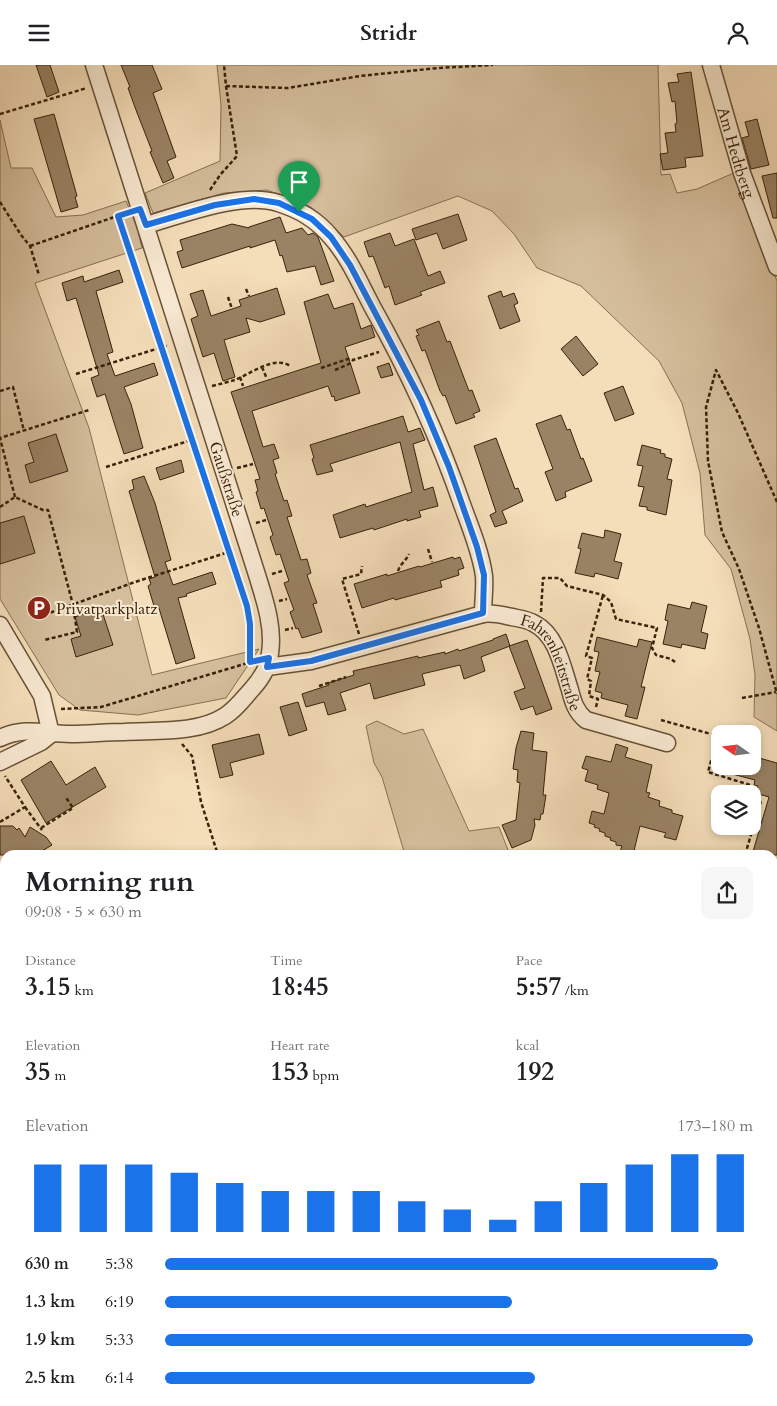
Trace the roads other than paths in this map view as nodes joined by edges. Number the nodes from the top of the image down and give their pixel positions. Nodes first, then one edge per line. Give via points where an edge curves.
1 (94, 65) edge
2 (711, 65) edge
3 (146, 225) junction
4 (777, 267) edge
5 (483, 613) junction
6 (0, 625) edge
7 (268, 663) junction
8 (51, 734) junction
9 (0, 738) edge
10 (667, 743) dead end
11 (0, 763) edge

1 - 3 street, Gaußstraße
2 - 4 street, Am Hedtberg via 742,173
3 - 5 street via 215,205 267,200 312,219 331,237 345,255 394,347 441,446 484,575
3 - 7 street, Gaußstraße via 266,605 271,644
5 - 7 street, Fahrenheitstraße via 311,661
5 - 10 street, Fahrenheitstraße via 520,619 541,628 558,655 577,710 590,722
6 - 8 street via 42,696
7 - 8 street via 243,700 224,716 200,725 170,730
8 - 9 street via 31,730
8 - 11 street

